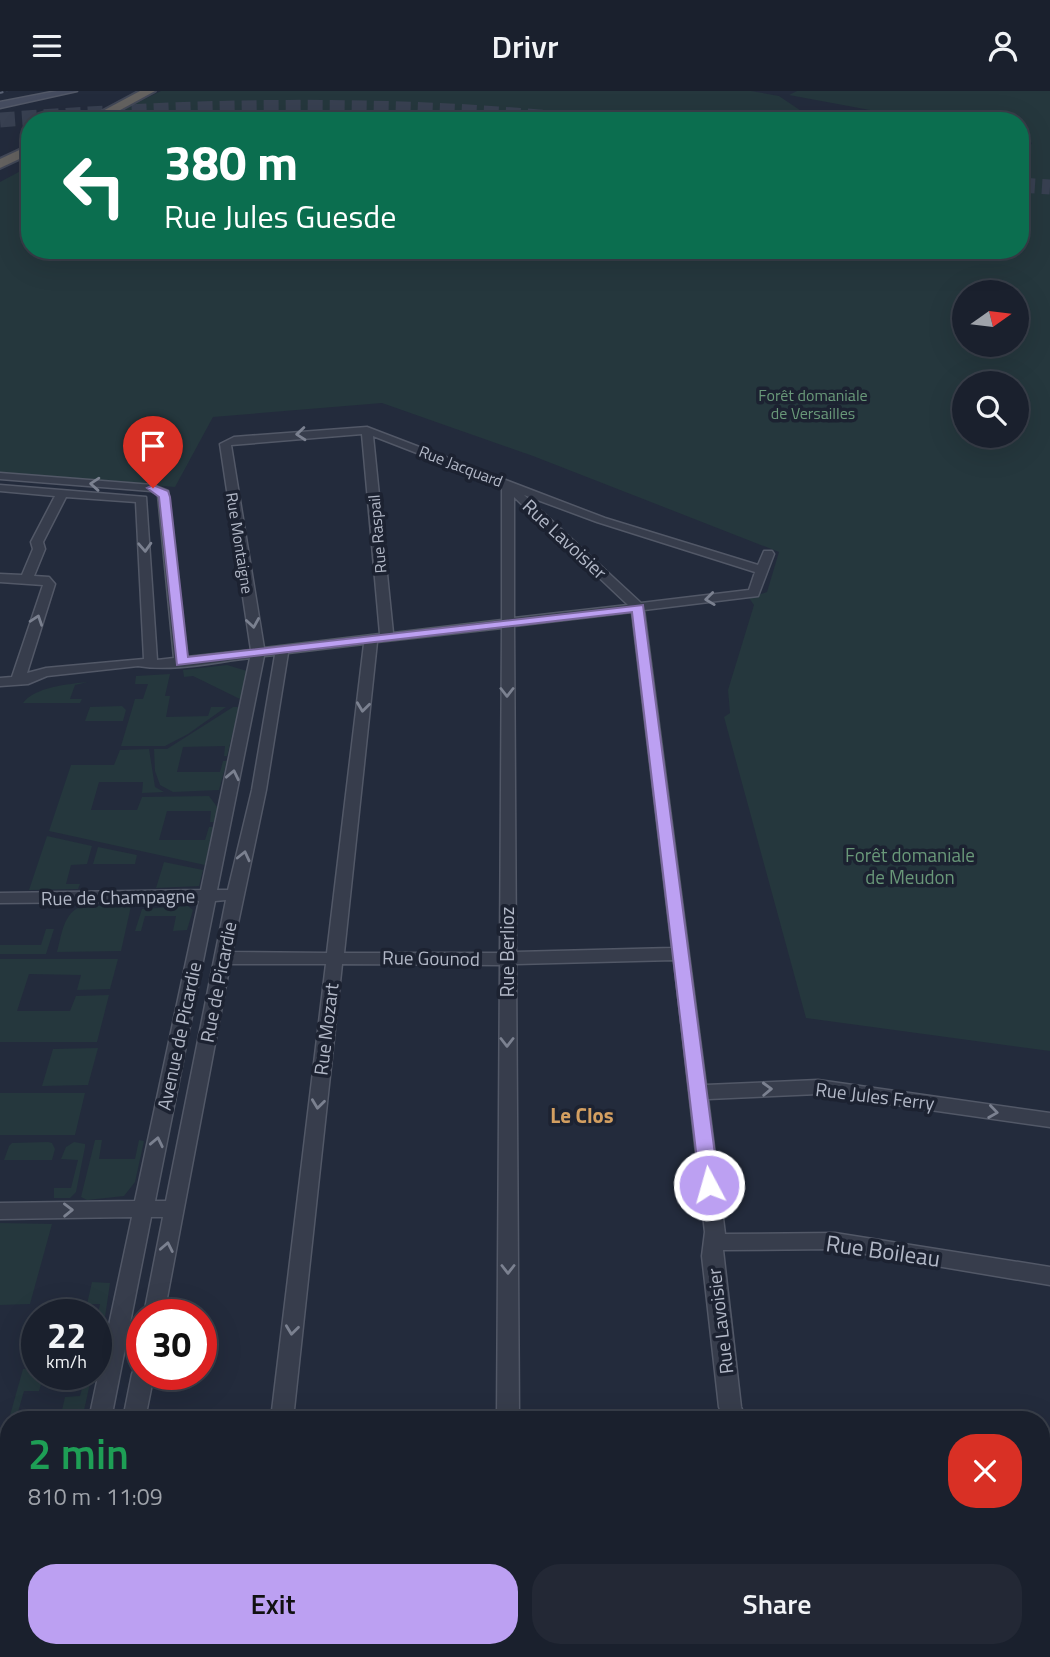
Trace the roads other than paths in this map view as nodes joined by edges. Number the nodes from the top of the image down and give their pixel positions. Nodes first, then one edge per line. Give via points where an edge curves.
1 (62, 91) edge
2 (72, 91) edge
3 (127, 91) edge
4 (142, 91) edge
5 (149, 91) edge
6 (41, 97) junction
7 (0, 105) edge
8 (95, 112) edge
9 (98, 112) edge
10 (100, 112) edge
11 (21, 144) edge
12 (21, 154) edge
13 (0, 155) edge
14 (0, 164) edge
15 (367, 430) junction
16 (234, 440) joint
17 (0, 476) edge
18 (508, 484) junction
19 (0, 488) edge
20 (62, 493) junction
21 (145, 493) junction
22 (768, 554) dead end
23 (762, 570) junction
24 (27, 577) junction
25 (0, 578) edge
26 (638, 608) junction
27 (506, 624) junction
28 (379, 638) junction
29 (282, 650) junction
30 (258, 653) junction
31 (181, 662) junction
32 (151, 664) junction
33 (18, 680) junction
34 (0, 682) edge
35 (208, 895) junction
36 (235, 895) junction
37 (0, 898) edge
38 (680, 954) junction
39 (335, 957) junction
40 (224, 958) junction
41 (507, 958) junction
42 (699, 1091) junction
43 (1050, 1120) edge
44 (143, 1209) junction
45 (174, 1209) junction
46 (0, 1211) edge
47 (716, 1242) junction
48 (1050, 1276) edge
49 (157, 1299) edge
50 (140, 1390) edge
51 (102, 1411) edge
52 (136, 1411) edge
53 (283, 1411) edge
54 (508, 1411) edge
55 (732, 1411) edge

1 - 6 main road
2 - 6 main road
3 - 8 highway
4 - 9 highway
5 - 10 highway
6 - 7 main road
11 - 13 highway
12 - 14 highway
15 -> 16 street, Rue Jacquard
15 - 18 street, Rue Jacquard
15 - 28 street, Rue Raspail
16 -> 30 street, Rue Montaigne via 225,446
21 -> 17 street
18 - 23 street, Rue Jacquard via 601,520
18 - 26 street, Rue Lavoisier
18 - 27 street, Rue Berlioz
19 - 20 street
20 - 21 street
20 - 24 street via 37,542
21 - 31 street via 159,490 164,497
21 -> 32 street
22 - 23 street
23 -> 26 street via 754,593
24 - 25 street
33 -> 24 street via 49,584 45,579
26 - 27 street
26 - 38 street, Rue Lavoisier
27 - 28 street
27 -> 41 street, Rue Berlioz
28 - 29 street
28 -> 39 street, Rue Mozart
29 - 30 street
36 -> 29 street, Rue de Picardie
30 - 31 street
35 -> 30 street, Avenue de Picardie
31 - 32 street
32 - 33 street via 140,670
33 - 34 street
35 - 36 street, Rue de Champagne
35 - 37 street, Rue de Champagne
44 -> 35 street, Avenue de Picardie
36 - 40 street, Rue de Picardie
38 - 41 street, Rue Gounod
38 - 42 street, Rue Lavoisier
39 - 40 street, Rue Gounod
39 - 41 street, Rue Gounod
39 -> 53 street, Rue Mozart
40 - 45 street, Rue de Picardie
41 -> 54 street, Rue Berlioz
42 -> 43 street, Rue Jules Ferry via 818,1087
42 - 47 street, Rue Lavoisier
44 - 45 street
46 -> 44 street
44 - 51 street, Avenue de Picardie
49 -> 45 street, Rue de Picardie
47 - 48 street, Rue Boileau via 835,1241
47 - 55 street, Rue Lavoisier via 712,1256
50 - 52 street

